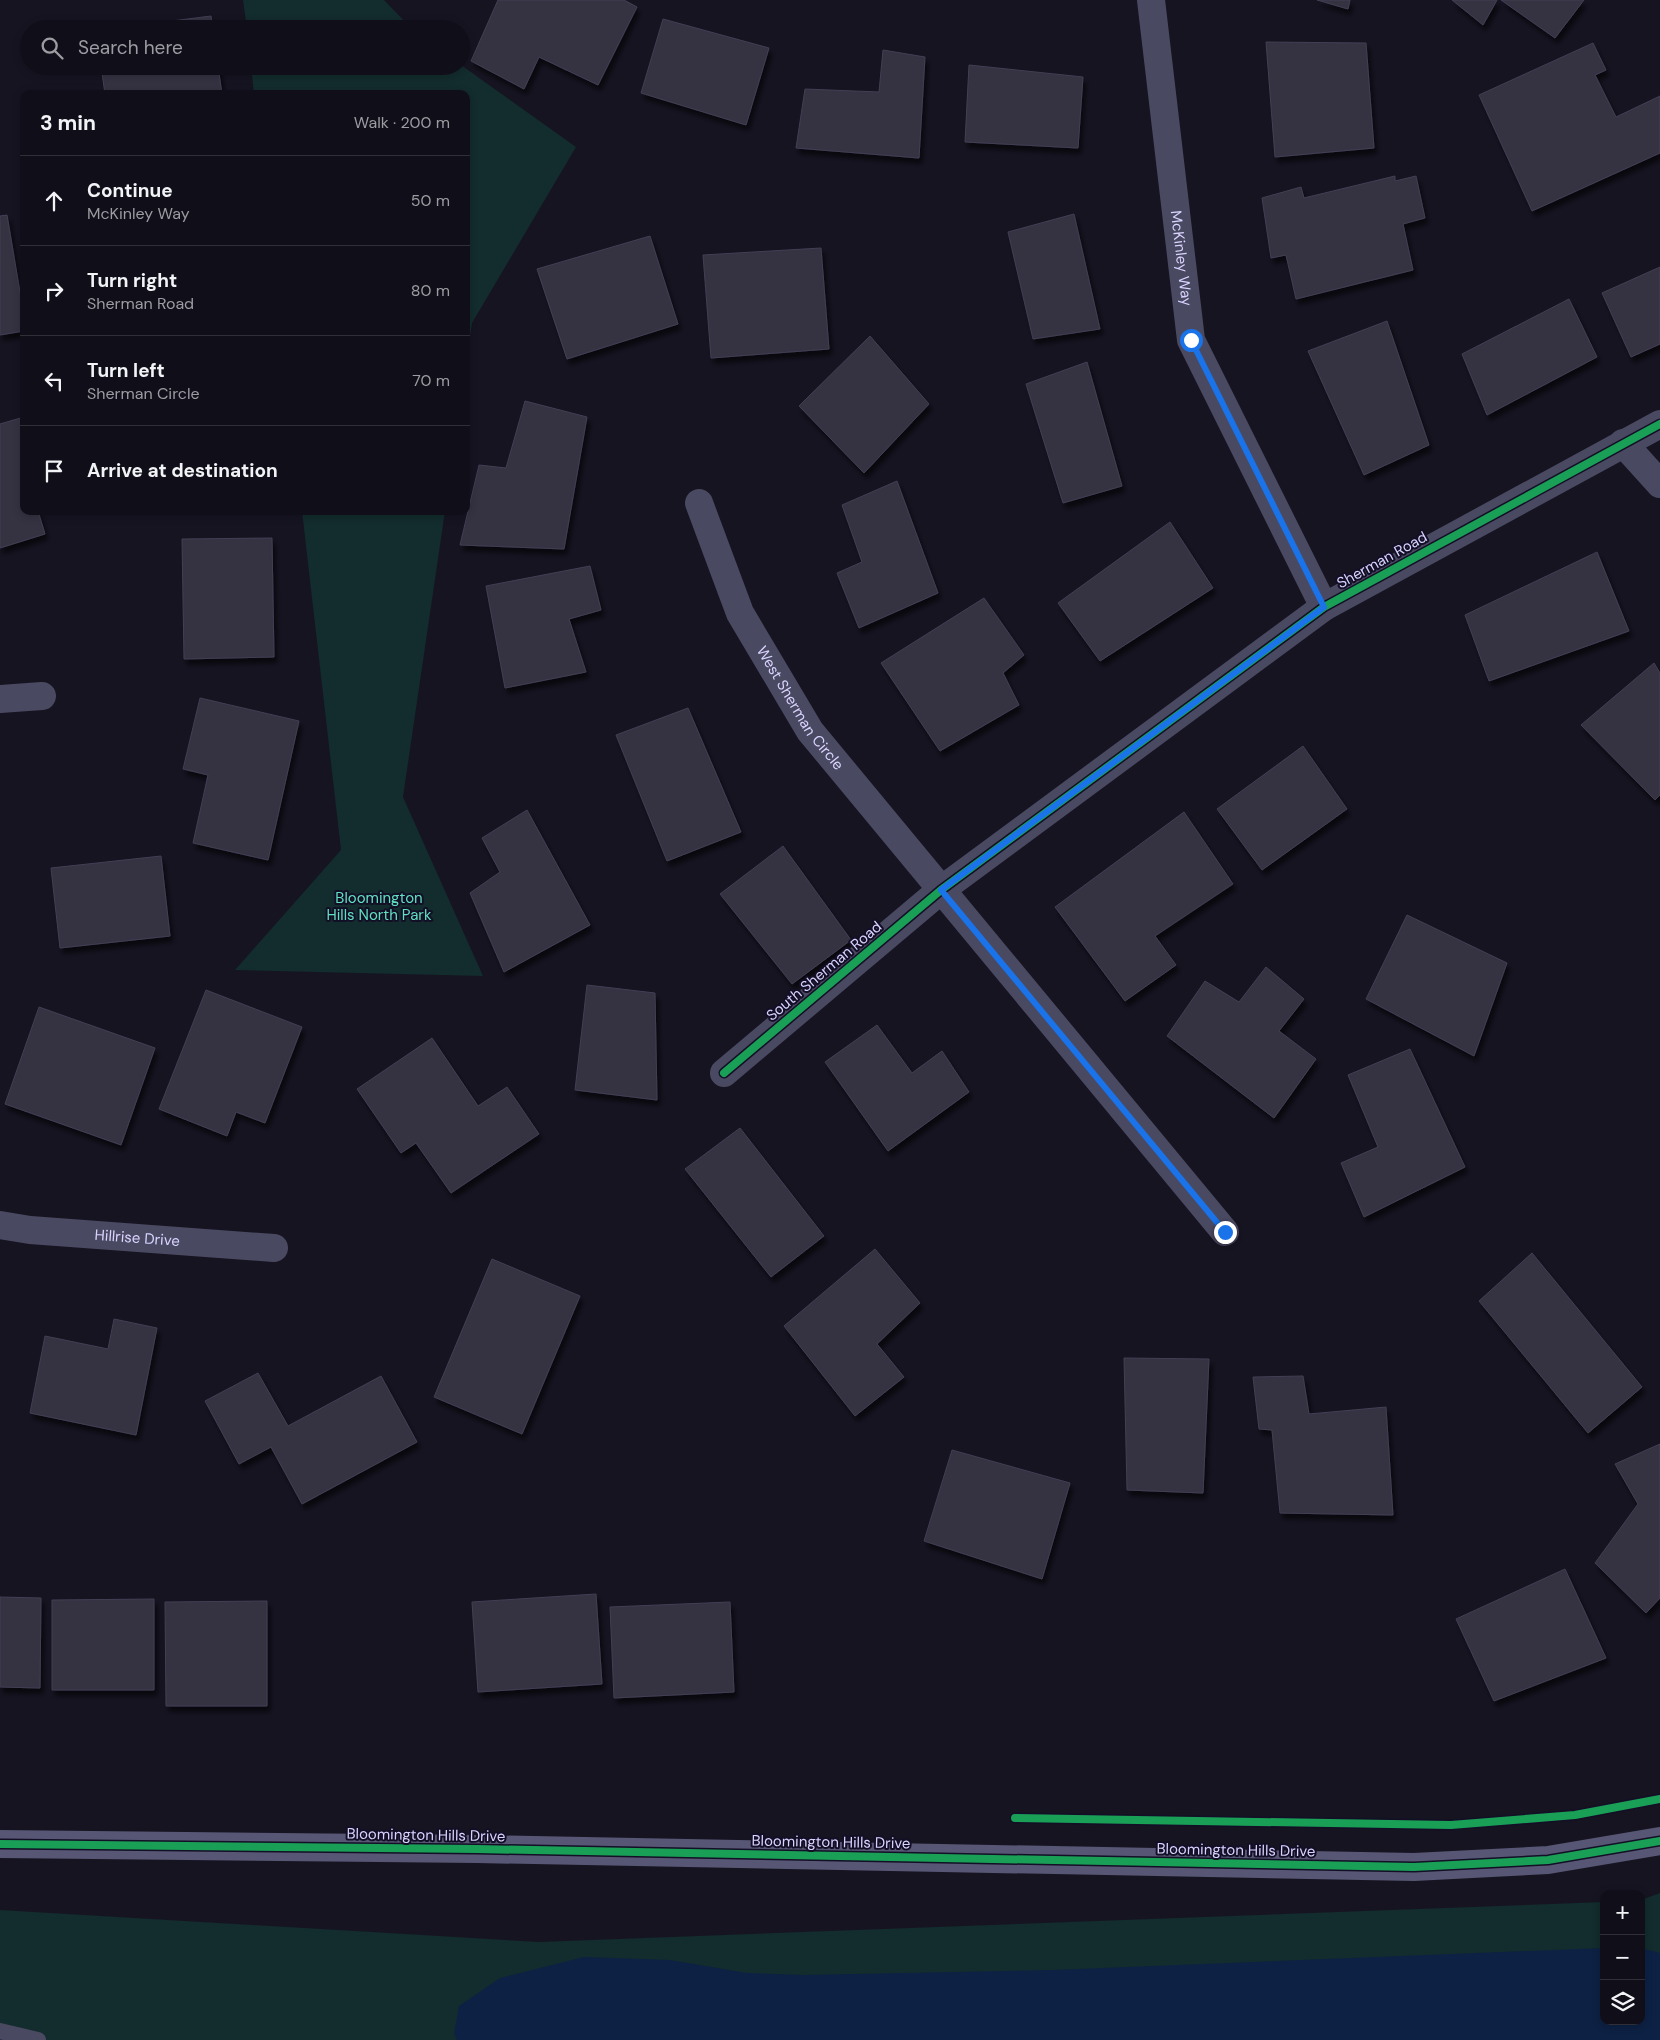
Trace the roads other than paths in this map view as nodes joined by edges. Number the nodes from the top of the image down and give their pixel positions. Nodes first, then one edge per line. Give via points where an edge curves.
1 (1151, 0) edge
2 (1660, 424) edge
3 (1623, 443) junction
4 (1660, 484) edge
5 (699, 503) dead end
6 (1324, 607) junction
7 (42, 696) dead end
8 (0, 699) edge
9 (941, 890) junction
10 (724, 1073) dead end
11 (0, 1225) edge
12 (1225, 1232) dead end
13 (274, 1248) dead end
14 (1660, 1841) edge
15 (0, 1844) edge
16 (0, 2031) edge
17 (38, 2040) edge

1 - 6 street, McKinley Way via 1191,340
2 - 3 street, Sherman Road
3 - 4 street
3 - 6 street, Sherman Road
5 - 9 street, West Sherman Circle via 740,613 810,731
6 - 9 street, Sherman Road
7 - 8 street
9 - 10 street, South Sherman Road
9 - 12 street, West Sherman Circle
11 - 13 street, Hillrise Drive
14 - 15 street, Bloomington Hills Drive via 1548,1860 1414,1867
16 - 17 lane

